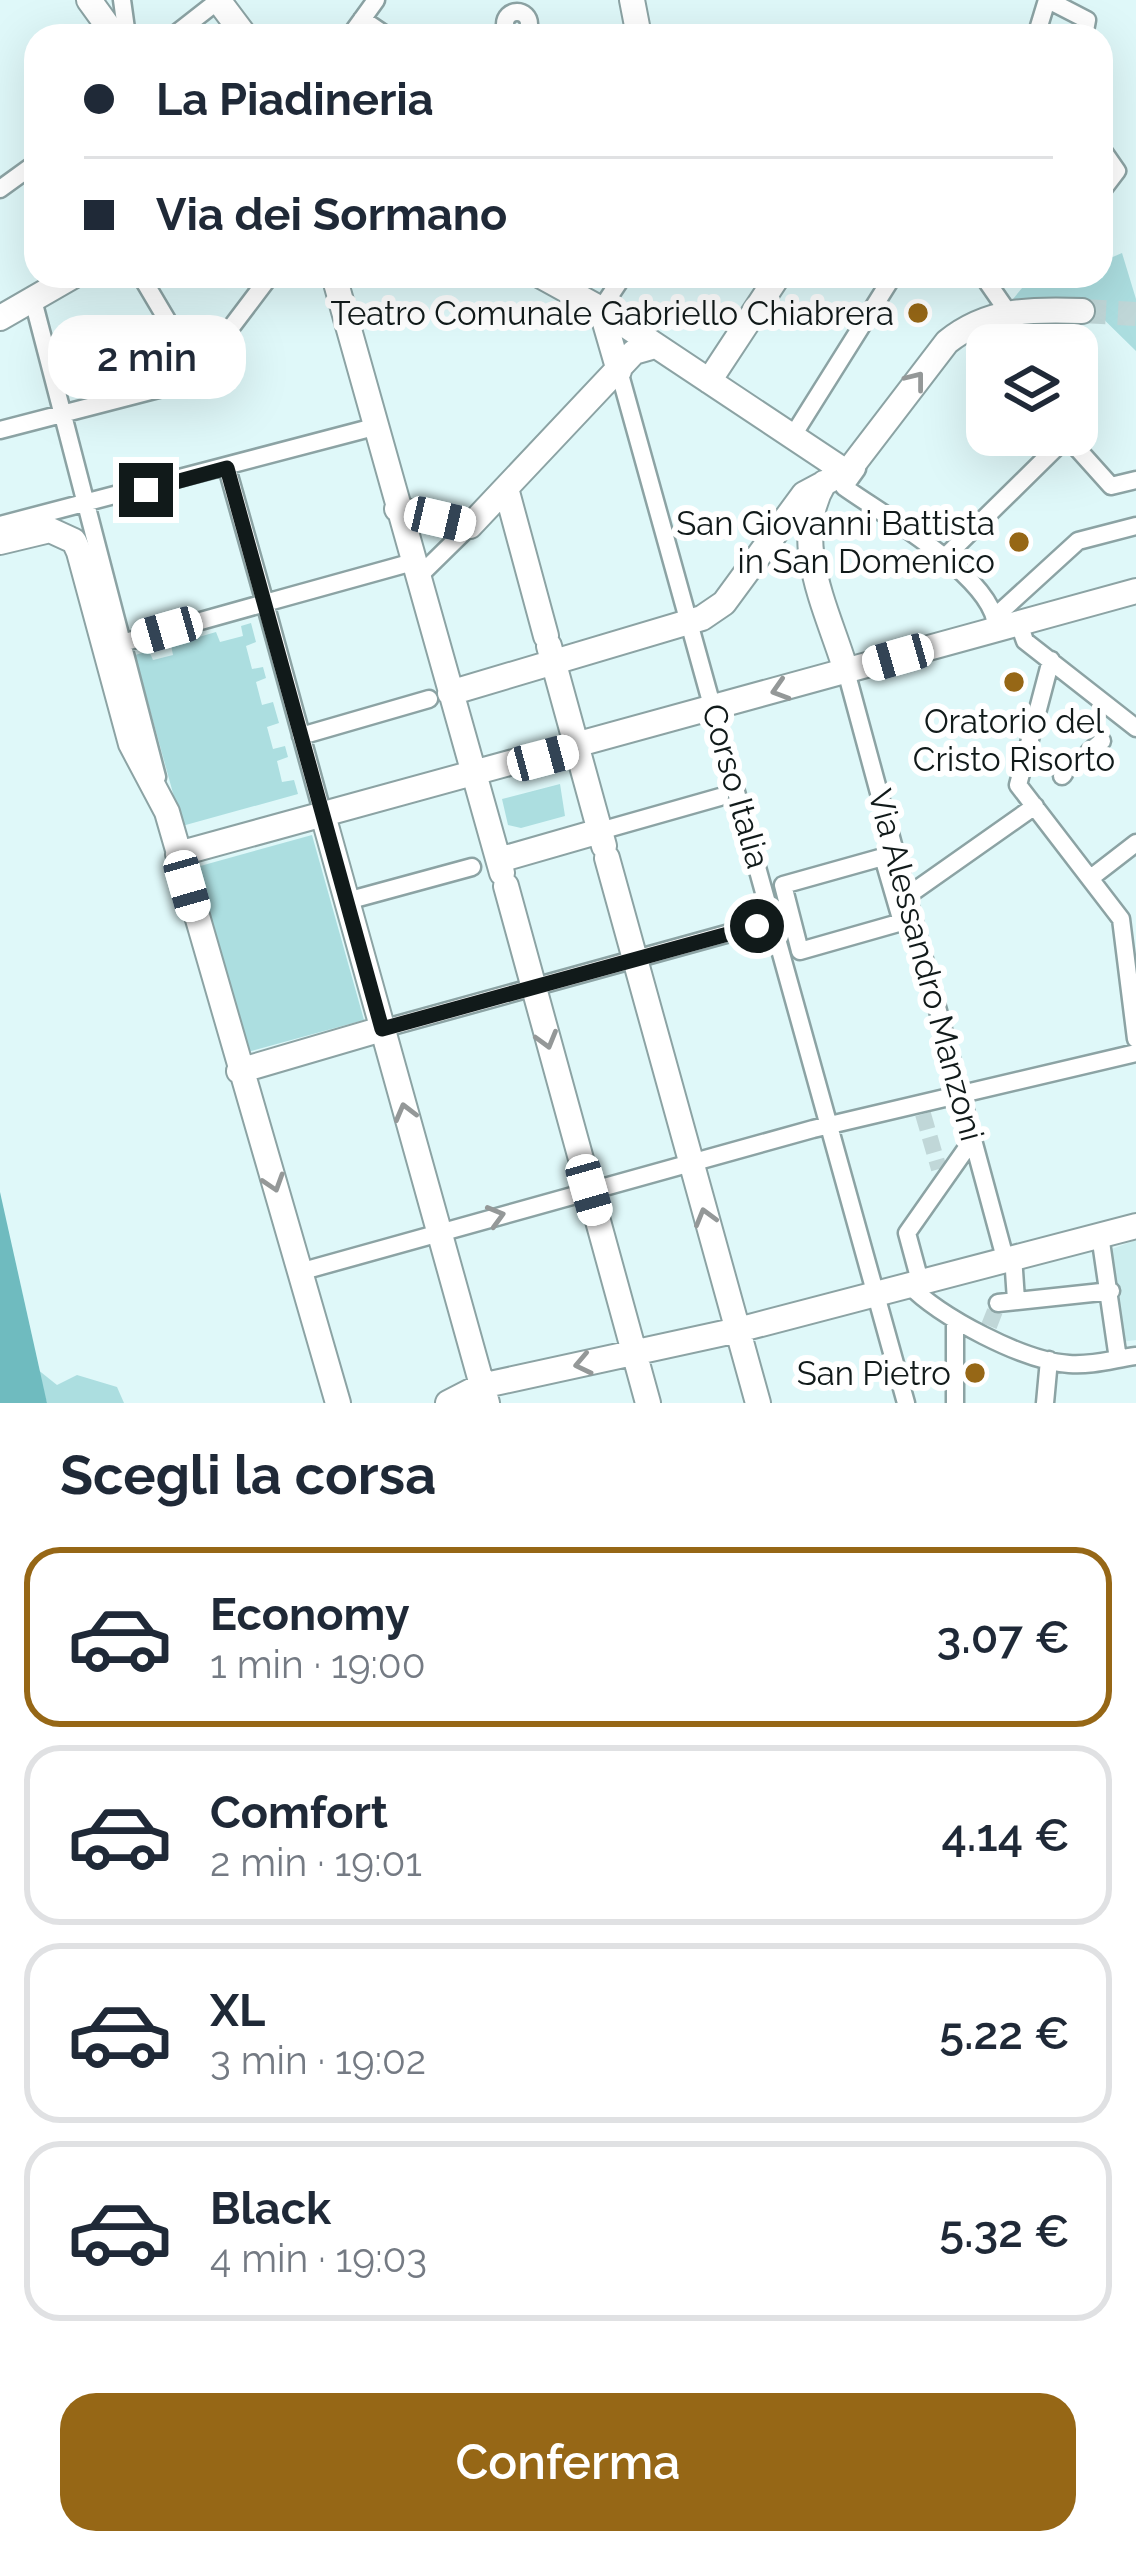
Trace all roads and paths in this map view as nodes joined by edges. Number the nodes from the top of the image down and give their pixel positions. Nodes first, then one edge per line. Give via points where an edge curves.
1 (218, 0) edge
2 (376, 0) edge
3 (1048, 0) edge
4 (362, 19) junction
5 (188, 24) edge
6 (358, 24) edge
7 (369, 24) edge
8 (1087, 24) edge
9 (53, 288) edge
10 (148, 288) edge
11 (261, 288) edge
12 (337, 288) edge
13 (563, 288) edge
14 (615, 288) edge
15 (770, 288) edge
16 (885, 288) edge
17 (991, 288) edge
18 (33, 300) junction
19 (601, 309) junction
20 (1082, 310) tunnel mouth
21 (1008, 312) junction
22 (0, 318) edge
23 (655, 346) junction
24 (186, 352) junction
25 (619, 370) junction
26 (709, 381) junction
27 (63, 415) junction
28 (374, 427) junction
29 (0, 430) edge
30 (795, 432) junction
31 (1048, 456) edge
32 (1085, 456) edge
33 (227, 468) junction
34 (842, 476) junction
35 (1136, 480) edge
36 (507, 492) junction
37 (88, 506) junction
38 (398, 509) junction
39 (0, 526) edge
40 (470, 526) junction
41 (1136, 526) edge
42 (0, 542) edge
43 (944, 558) junction
44 (415, 570) junction
45 (1136, 591) edge
46 (265, 603) junction
47 (691, 623) junction
48 (1004, 623) junction
49 (122, 643) junction
50 (550, 648) junction
51 (1056, 664) junction
52 (846, 671) junction
53 (440, 696) junction
54 (715, 709) junction
55 (1129, 718) edge
56 (301, 736) junction
57 (578, 748) junction
58 (473, 776) junction
59 (720, 797) dead end
60 (1033, 807) junction
61 (167, 812) junction
62 (323, 815) junction
63 (1136, 843) edge
64 (604, 845) junction
65 (178, 854) junction
66 (492, 870) junction
67 (1092, 878) junction
68 (902, 899) junction
69 (347, 901) junction
70 (1128, 916) edge
71 (765, 924) junction
72 (633, 960) junction
73 (531, 986) junction
74 (382, 1029) junction
75 (1136, 1036) edge
76 (1136, 1053) edge
77 (239, 1071) junction
78 (960, 1092) junction
79 (831, 1125) junction
80 (974, 1139) junction
81 (689, 1162) junction
82 (589, 1190) junction
83 (1136, 1226) edge
84 (439, 1232) junction
85 (1100, 1235) junction
86 (1009, 1257) junction
87 (302, 1271) junction
88 (914, 1283) junction
89 (1111, 1292) junction
90 (875, 1293) junction
91 (956, 1321) junction
92 (738, 1330) junction
93 (634, 1352) junction
94 (1127, 1357) edge
95 (1049, 1360) junction
96 (484, 1395) edge
97 (338, 1403) edge
98 (448, 1403) edge
99 (648, 1403) edge
100 (758, 1403) edge
101 (906, 1403) edge
102 (955, 1403) edge
103 (1045, 1403) edge

1 - 5 street
2 - 4 street
3 - 8 street
4 - 6 street
4 - 7 street
9 - 18 street
10 - 24 street
11 - 24 street via 214,350
12 - 28 street
13 - 19 street
14 - 19 street
15 - 26 street
16 - 30 street
17 - 21 street
18 - 22 street
18 - 27 street
19 - 23 street
19 - 25 street, Corso Italia
20 - 21 street
34 -> 21 street via 947,342
23 - 25 street via 642,346
23 - 26 street
24 - 27 street via 183,373 170,386
25 - 36 street
25 - 47 street, Corso Italia
26 - 30 street
27 - 29 street
27 - 37 street
28 - 33 street
28 - 38 street
30 - 34 street
31 - 43 street
32 - 35 street via 1111,486
33 - 37 street
33 - 46 street
34 - 43 street
34 - 47 street via 800,498 724,603
34 - 52 street via 812,512 808,542
36 - 40 street
36 - 50 street
37 - 39 street
37 - 49 street
38 - 40 street
38 - 44 street
40 - 44 street
41 - 48 street via 1078,541
42 - 61 street via 62,533 79,552 131,744
43 - 48 street
44 - 46 street
44 - 53 street
45 - 48 street
46 - 49 street
46 - 56 street
47 - 50 street
47 - 54 street, Corso Italia
48 - 51 street
48 - 52 street
49 - 61 street
50 - 53 street
50 - 57 street
51 - 55 street
51 - 60 street via 1018,777
52 -> 54 street
52 - 68 street, Via Alessandro Manzoni
53 - 56 street
53 - 58 street
54 - 57 street
54 - 71 street, Corso Italia
56 - 62 street
57 - 58 street
57 - 64 street
58 - 62 street
58 - 66 street
59 - 64 street
60 - 67 street
60 - 68 street
61 - 65 street
62 - 65 street
62 - 69 street
63 - 67 street
64 - 66 street
64 - 72 street
65 - 77 street
66 - 69 street
66 - 73 street
67 - 70 street
68 - 68 street via 883,856 783,885 800,951 902,922
68 - 78 street, Via Alessandro Manzoni
69 - 74 street
70 - 75 street
71 - 72 street
71 - 79 street, Corso Italia
72 - 73 street
72 - 81 street
73 - 74 street
73 -> 82 street
74 - 77 street
84 -> 74 street
76 - 78 street
77 -> 87 street
78 - 79 street via 922,1108
78 - 80 street, Via Alessandro Manzoni
79 - 81 street
79 - 90 street, Corso Italia
80 - 86 street, Via Alessandro Manzoni
80 - 88 street via 907,1233
81 - 82 street
92 -> 81 street
84 -> 82 street
82 - 93 street
83 - 85 street
84 - 87 street
84 - 96 street
85 - 86 street
85 - 89 street
86 - 88 street
86 - 89 street, Via Alessandro Manzoni via 1004,1301
87 - 97 street
88 - 90 street
88 - 91 street via 936,1311
89 - 94 street
90 - 92 street
90 - 101 street, Corso Italia
91 - 95 street
91 - 102 street
92 - 93 street
92 - 100 street
93 -> 96 street
93 - 99 street
94 - 95 street
95 - 103 street
96 - 98 street

